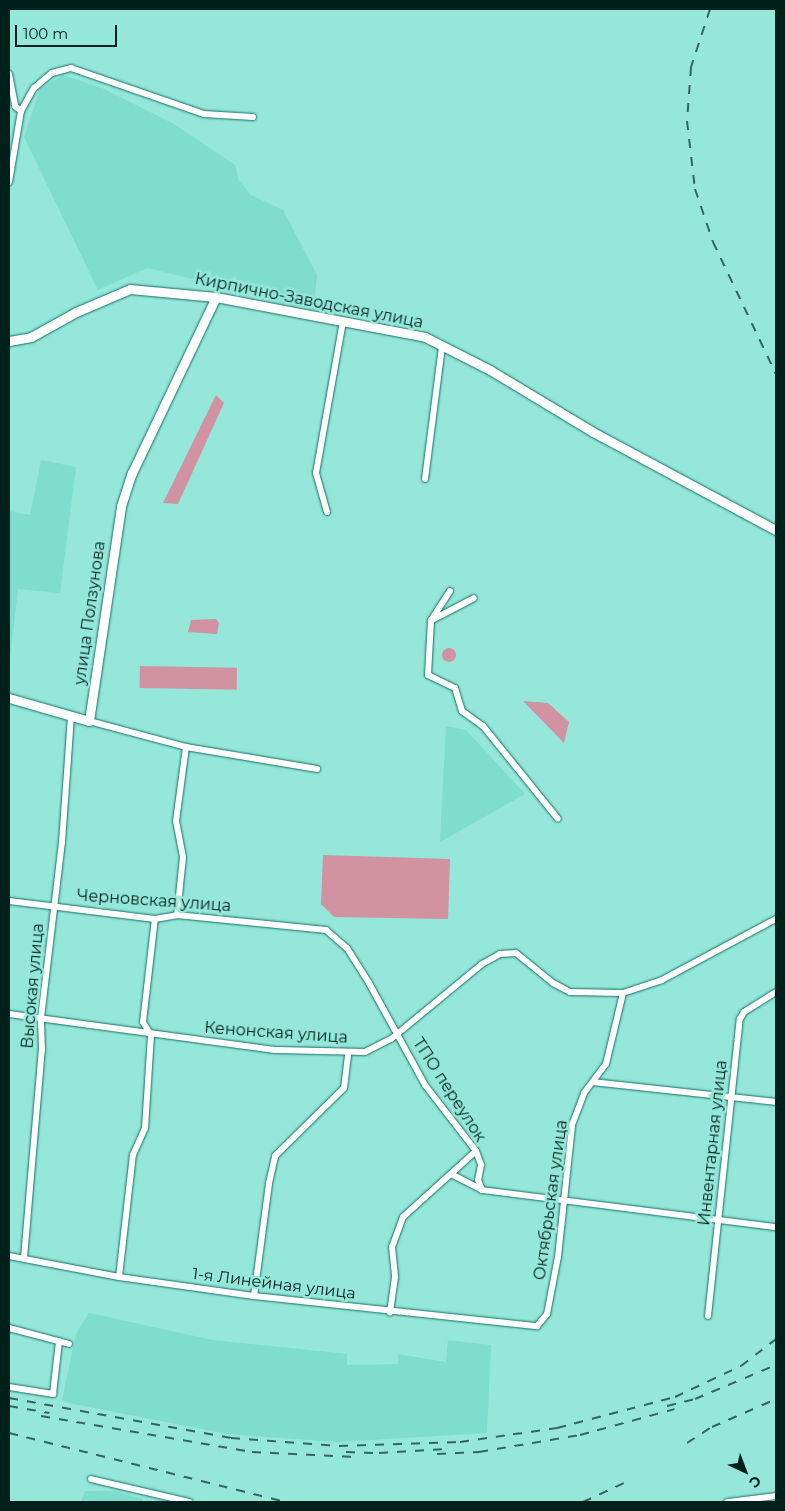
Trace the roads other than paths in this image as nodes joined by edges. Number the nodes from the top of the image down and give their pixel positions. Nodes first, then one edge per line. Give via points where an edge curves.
1 (9, 74) edge
2 (21, 111) junction
3 (253, 117) dead end
4 (11, 141) edge
5 (9, 182) edge
6 (216, 296) junction
7 (343, 321) junction
8 (9, 341) edge
9 (442, 346) junction
10 (425, 479) dead end
11 (327, 512) dead end
12 (776, 530) edge
13 (450, 591) dead end
14 (474, 598) dead end
15 (431, 620) junction
16 (9, 698) edge
17 (71, 717) junction
18 (89, 721) junction
19 (186, 747) junction
20 (317, 769) dead end
21 (558, 819) dead end
22 (9, 901) edge
23 (54, 907) junction
24 (177, 915) junction
25 (155, 919) junction
26 (776, 919) edge
27 (298, 928) joint
28 (623, 993) junction
29 (775, 994) edge
30 (9, 1014) edge
31 (41, 1018) junction
32 (397, 1034) junction
33 (151, 1035) junction
34 (348, 1053) junction
35 (593, 1082) junction
36 (731, 1097) junction
37 (776, 1102) edge
38 (476, 1151) junction
39 (451, 1174) junction
40 (482, 1190) junction
41 (563, 1201) junction
42 (719, 1219) junction
43 (776, 1227) edge
44 (9, 1256) edge
45 (24, 1258) junction
46 (119, 1278) junction
47 (254, 1296) junction
48 (390, 1313) junction
49 (708, 1316) dead end
50 (537, 1326) joint
51 (9, 1328) edge
52 (59, 1341) junction
53 (69, 1344) dead end
54 (9, 1387) edge
55 (91, 1479) dead end
56 (776, 1496) edge
57 (189, 1502) edge
58 (727, 1502) edge

1 - 2 street via 15,106
2 - 3 street via 34,88 52,73 71,68 204,114
2 - 4 street
4 - 5 street
6 - 7 street, Кирпично-Заводская улица
6 - 8 street, Кирпично-Заводская улица via 130,289 76,312 31,337
6 - 18 street, улица Ползунова via 132,473 121,506
7 - 9 street, Кирпично-Заводская улица via 425,337
7 - 11 street via 316,472
9 - 10 street
9 - 12 street, Кирпично-Заводская улица
13 - 15 street
14 - 15 street
15 - 21 street via 428,675 455,688 462,711 483,726
16 - 17 street
17 - 18 street
17 - 23 street, Высокая улица
18 - 19 street
19 - 20 street
19 - 24 street via 176,821 183,857
22 - 23 street, Черновская улица
23 - 25 street, Черновская улица
23 - 31 street, Высокая улица
24 - 25 street, Черновская улица
24 - 27 street, Черновская улица
25 - 33 street via 143,1022
26 - 28 street via 662,980
27 - 32 street, ТПО переулок via 326,930 346,948
28 - 32 street, Кенонская улица via 570,992 553,983 521,956 509,952 482,964
28 - 35 street, Октябрьская улица via 606,1064
29 - 36 street, Инвентарная улица via 744,1012 740,1020
30 - 31 street, Кенонская улица
31 - 33 street, Кенонская улица
31 - 45 street, Высокая улица via 42,1050
32 - 34 street, Кенонская улица via 372,1051
32 - 38 street, ТПО переулок via 425,1085
33 - 34 street, Кенонская улица via 277,1050
33 - 46 street via 145,1128 133,1155
34 - 47 street via 344,1088 275,1156
35 - 36 street
35 - 41 street, Октябрьская улица via 584,1093 572,1125
36 - 37 street
36 - 42 street, Инвентарная улица
38 - 39 street, ТПО переулок
38 - 40 street
39 - 40 street
39 - 48 street, ТПО переулок via 403,1217 392,1247 395,1277
40 - 41 street
41 - 42 street
41 - 50 street, Октябрьская улица via 558,1257 547,1314
42 - 43 street
42 - 49 street, Инвентарная улица
44 - 45 street, 1-я Линейная улица
45 - 46 street, 1-я Линейная улица
46 - 47 street, 1-я Линейная улица
47 - 48 street, 1-я Линейная улица
48 - 50 street, 1-я Линейная улица
51 - 52 street
52 - 53 street
52 - 54 street via 53,1394
55 - 57 street
56 - 58 street

